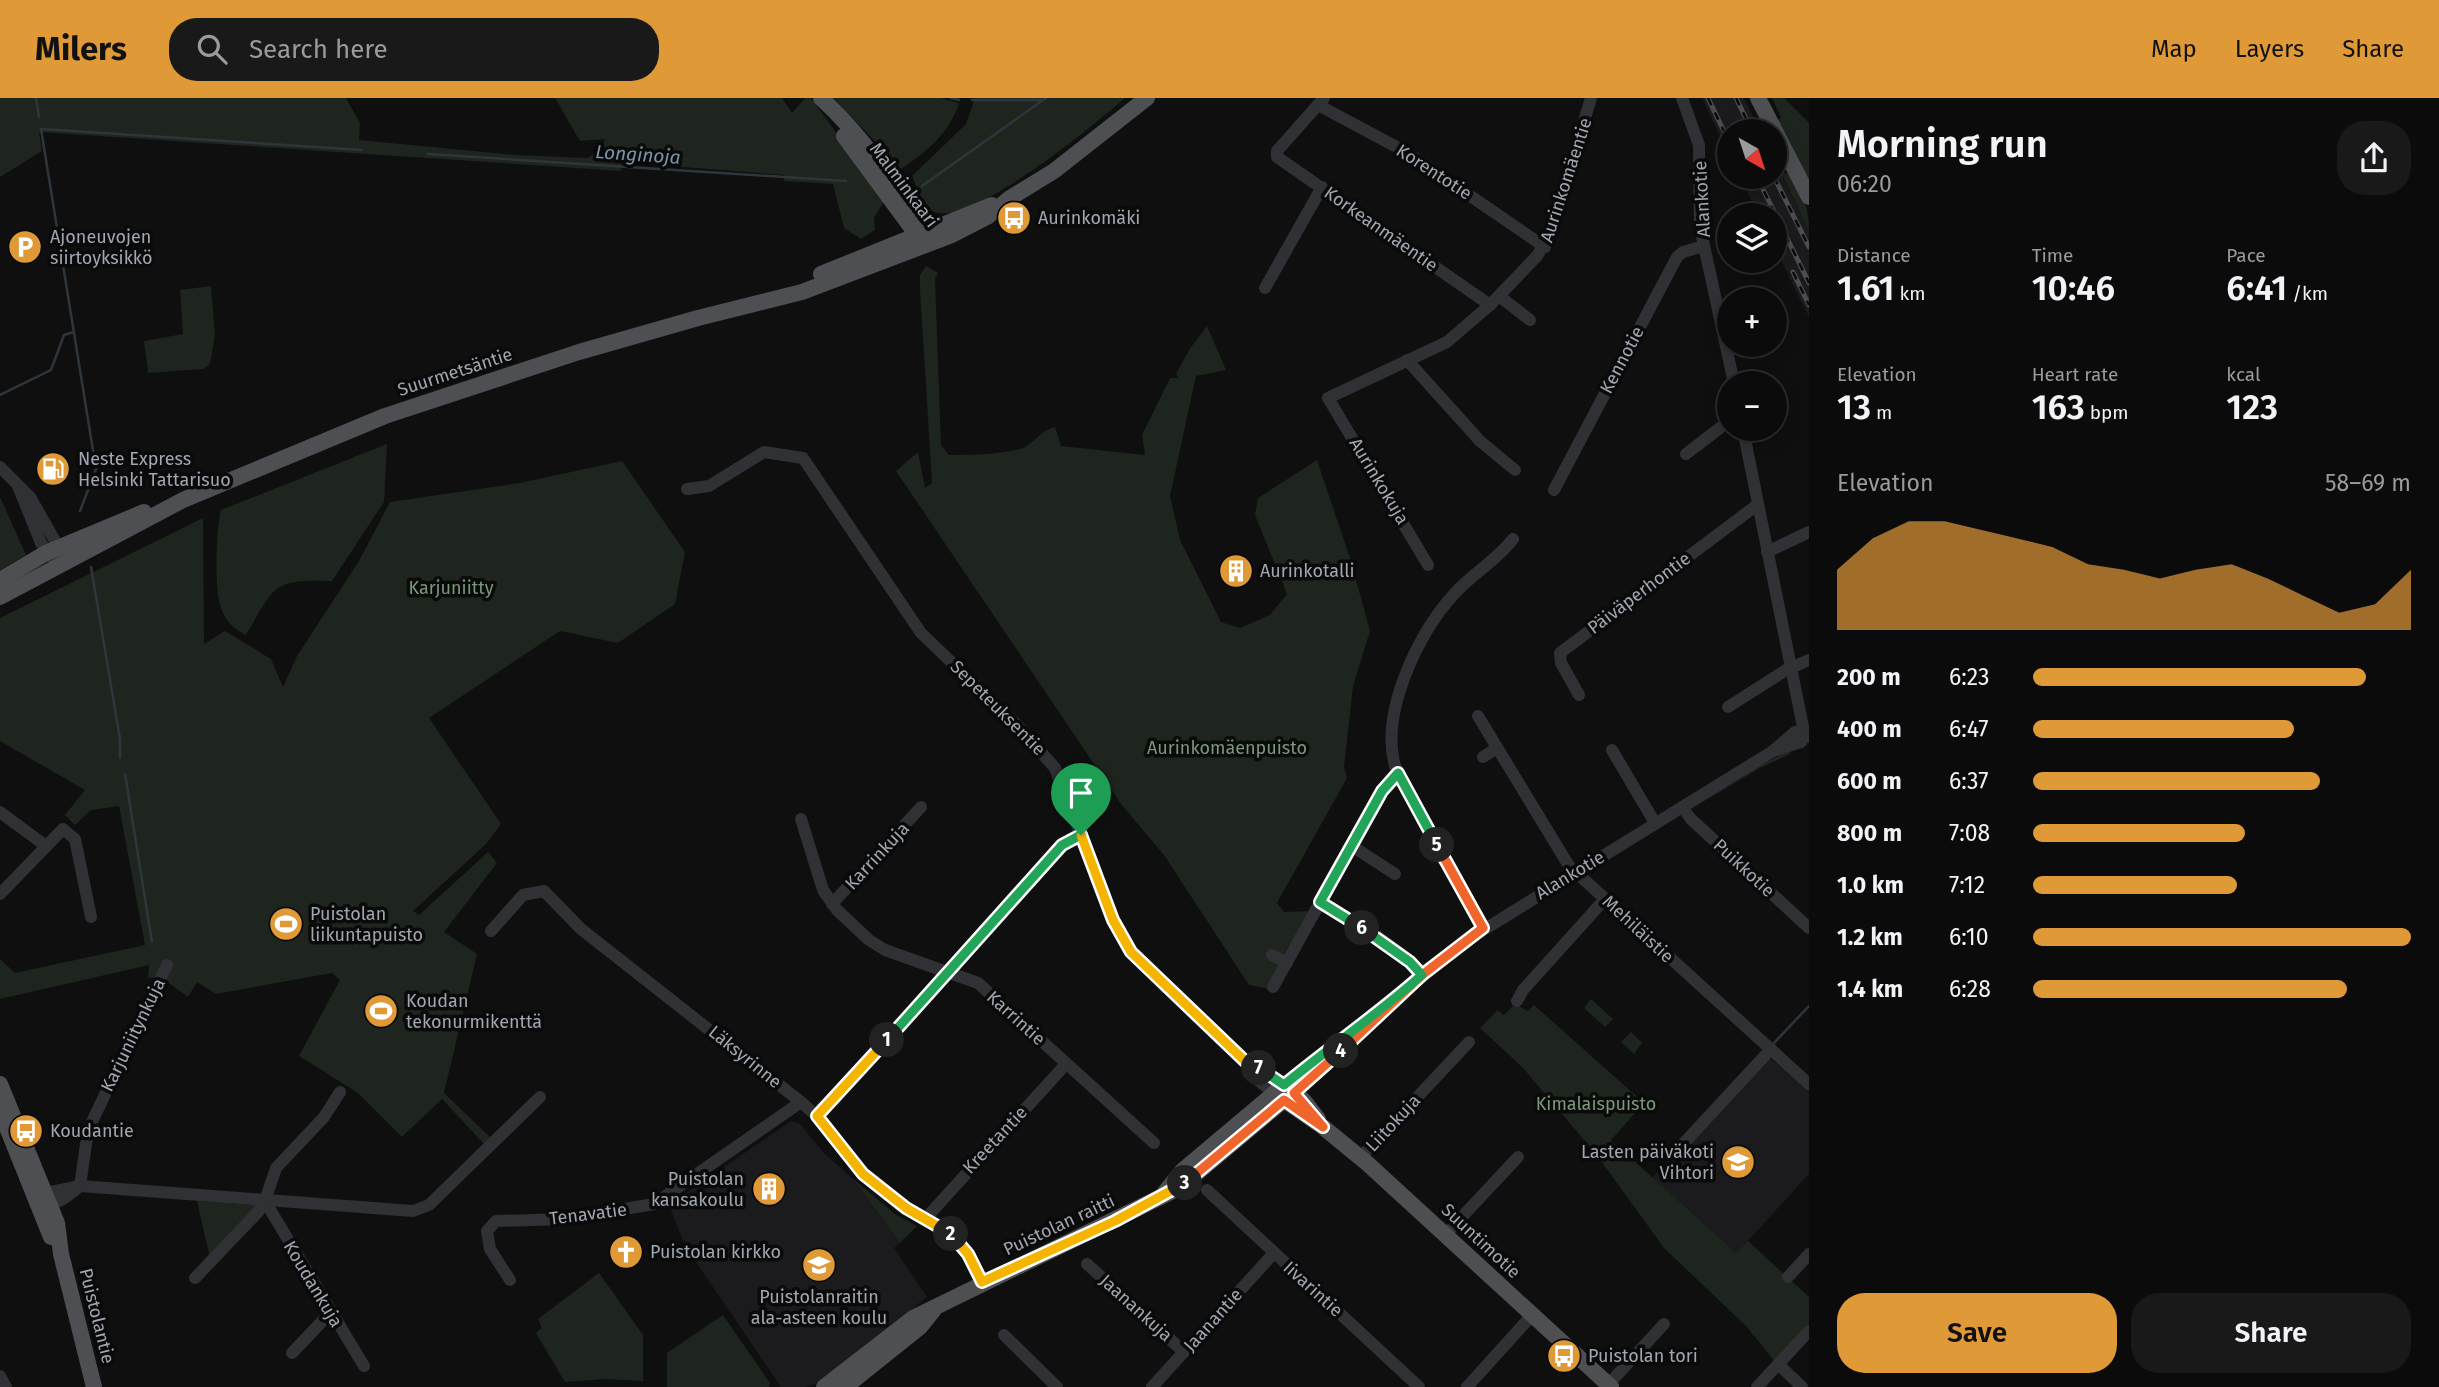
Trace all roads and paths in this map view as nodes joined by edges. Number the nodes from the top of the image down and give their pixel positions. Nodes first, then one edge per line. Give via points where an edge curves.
1 (820, 98) edge
2 (1147, 98) edge
3 (1591, 98) edge
4 (1682, 98) edge
5 (1758, 98) edge
6 (1321, 101) edge
7 (1322, 187) junction
8 (1809, 197) edge
9 (922, 238) junction
10 (1704, 246) junction
11 (1545, 247) junction
12 (1265, 288) dead end
13 (1494, 301) junction
14 (1530, 320) dead end
15 (1407, 360) junction
16 (1731, 371) edge
17 (1328, 398) joint
18 (1717, 430) edge
19 (1745, 441) edge
20 (1686, 454) dead end
21 (0, 467) edge
22 (1515, 470) dead end
23 (687, 489) dead end
24 (1555, 490) dead end
25 (1757, 505) junction
26 (1809, 532) edge
27 (1513, 539) dead end
28 (1767, 552) junction
29 (55, 555) junction
30 (1428, 565) dead end
31 (0, 580) edge
32 (0, 597) edge
33 (1809, 660) edge
34 (1791, 668) junction
35 (1579, 695) dead end
36 (1728, 706) dead end
37 (1478, 716) dead end
38 (1808, 736) edge
39 (1497, 748) junction
40 (1612, 750) dead end
41 (1483, 757) dead end
42 (1398, 773) junction
43 (921, 807) dead end
44 (1682, 807) junction
45 (0, 811) edge
46 (801, 819) dead end
47 (1655, 823) junction
48 (1081, 835) junction
49 (46, 846) junction
50 (1352, 846) junction
51 (1575, 872) junction
52 (1395, 874) dead end
53 (0, 894) edge
54 (1605, 899) junction
55 (1320, 902) junction
56 (832, 904) junction
57 (91, 917) dead end
58 (1483, 928) junction
59 (1809, 928) edge
60 (491, 931) dead end
61 (1272, 955) dead end
62 (1287, 962) junction
63 (167, 965) dead end
64 (947, 972) junction
65 (1422, 975) junction
66 (1273, 987) dead end
67 (1517, 1001) dead end
68 (1469, 1042) dead end
69 (1772, 1049) junction
70 (1066, 1064) junction
71 (0, 1084) edge
72 (1809, 1084) edge
73 (340, 1092) dead end
74 (1284, 1093) junction
75 (540, 1097) dead end
76 (801, 1102) junction
77 (0, 1110) edge
78 (817, 1116) junction
79 (1154, 1143) dead end
80 (1684, 1143) dead end
81 (1361, 1157) junction
82 (1518, 1157) dead end
83 (80, 1186) junction
84 (1207, 1190) dead end
85 (45, 1200) junction
86 (265, 1200) junction
87 (926, 1217) junction
88 (1446, 1234) junction
89 (1274, 1253) junction
90 (1809, 1254) edge
91 (1087, 1264) dead end
92 (1788, 1277) dead end
93 (195, 1278) dead end
94 (510, 1280) dead end
95 (982, 1282) junction
96 (330, 1312) junction
97 (1533, 1314) junction
98 (1664, 1324) dead end
99 (1809, 1331) edge
100 (1004, 1335) dead end
101 (1184, 1352) junction
102 (292, 1353) dead end
103 (1778, 1364) junction
104 (364, 1366) dead end
105 (0, 1376) edge
106 (833, 1386) edge
107 (1608, 1386) edge
108 (6, 1387) edge
109 (94, 1387) edge
110 (1057, 1387) edge
111 (1152, 1387) edge
112 (1419, 1387) edge
113 (1467, 1387) edge
114 (1757, 1387) edge
115 (1802, 1387) edge

1 - 9 main road, Malminkaari via 841,116 878,163
2 - 9 main road, Suurmetsäntie via 1054,171 1010,198
3 - 11 street, Aurinkomäentie
4 - 10 street, Alankotie via 1699,145
5 - 8 main road
6 - 7 street, Korkeanmäentie via 1277,151 1277,157
6 - 11 street, Korentotie via 1406,152
7 - 12 street
7 - 13 street, Korkeanmäentie
9 - 29 main road, Suurmetsäntie via 802,292 579,352 412,407 158,506
10 - 16 street, Alankotie
10 - 24 street, Kennotie via 1677,257
11 - 13 street, Aurinkomäentie
13 - 14 street, Korkeanmäentie
13 - 15 street, Aurinkomäentie via 1447,342
15 - 17 street, Aurinkomäentie
15 - 22 street via 1480,441
17 - 30 street, Aurinkokuja
18 - 20 street
19 - 25 street, Alankotie
21 - 29 street via 30,497
23 - 48 street, Sepeteuksentie via 709,486 764,452 803,458 921,633 1047,756
25 - 28 street, Alankotie
25 - 35 street, Päiväperhontie via 1560,653
26 - 28 street
27 - 42 street via 1455,593 1416,651 1394,725 1391,754
28 - 34 street, Alankotie
29 - 31 main road, Suurmetsäntie
29 - 32 main road, Suurmetsäntie
33 - 34 street
34 - 36 street
34 - 38 street, Alankotie
37 - 39 street, Mehiläistie
38 - 44 street, Alankotie via 1795,732 1773,751
39 - 41 street
39 - 51 street, Mehiläistie
40 - 47 street
42 - 50 street via 1382,791
42 - 58 street
43 - 56 street, Karrinkuja
44 - 47 street, Alankotie
44 - 59 street, Puikkotie
45 - 49 street
46 - 56 street, Karrintie via 823,890
47 - 51 street, Alankotie
48 - 64 street via 1062,845
48 - 74 street, Sepeteuksentie via 1113,920 1131,952
49 - 53 street
49 - 57 street via 63,829 75,839
50 - 52 street
50 - 55 street
51 - 54 street, Mehiläistie
51 - 58 street, Alankotie
54 - 67 street
54 - 69 street, Mehiläistie
55 - 62 street
55 - 65 street via 1410,962
56 - 64 street, Karrintie via 878,947
58 - 65 street, Alankotie
60 - 76 street, Läksyrinne via 523,895 544,891 581,929
61 - 62 street
62 - 66 street
63 - 83 street, Karjuniitynkuja via 88,1130
64 - 70 street, Karrintie via 978,983
64 - 78 street
65 - 74 street, Alankotie via 1355,1027
68 - 81 street, Liitokuja via 1420,1084
69 - 72 street, Mehiläistie
69 - 80 street
70 - 79 street, Karrintie
70 - 87 street, Kreetantie
71 - 85 main road, Puistolantie
73 - 86 street via 324,1117 276,1168
74 - 81 main road, Suuntimotie
74 - 95 main road, Puistolan raitti via 1177,1175 1164,1194
75 - 86 street via 423,1209
76 - 78 street, Läksyrinne
76 - 94 street, Tenavatie via 654,1204 566,1219 496,1221 487,1231 487,1241
77 - 85 main road, Puistolantie
78 - 87 street, Läksyrinne via 863,1174 906,1208
81 - 88 main road, Suuntimotie
82 - 88 street
83 - 85 street
83 - 86 street
84 - 89 street, Iivarintie
85 - 109 main road, Puistolantie
86 - 93 street
86 - 96 street, Koudankuja
87 - 95 street, Läksyrinne via 961,1244
88 - 97 main road, Suuntimotie
89 - 101 street, Jaanantie
89 - 112 street, Iivarintie
90 - 92 street
91 - 101 street, Jaanankuja
95 - 106 main road, Puistolan raitti via 933,1311 920,1327
96 - 102 street
96 - 104 street, Koudankuja
97 - 107 main road, Suuntimotie
97 - 113 street
98 - 107 street
99 - 103 street
100 - 110 street
101 - 111 street, Jaanantie
103 - 114 street
103 - 115 street
105 - 108 street

